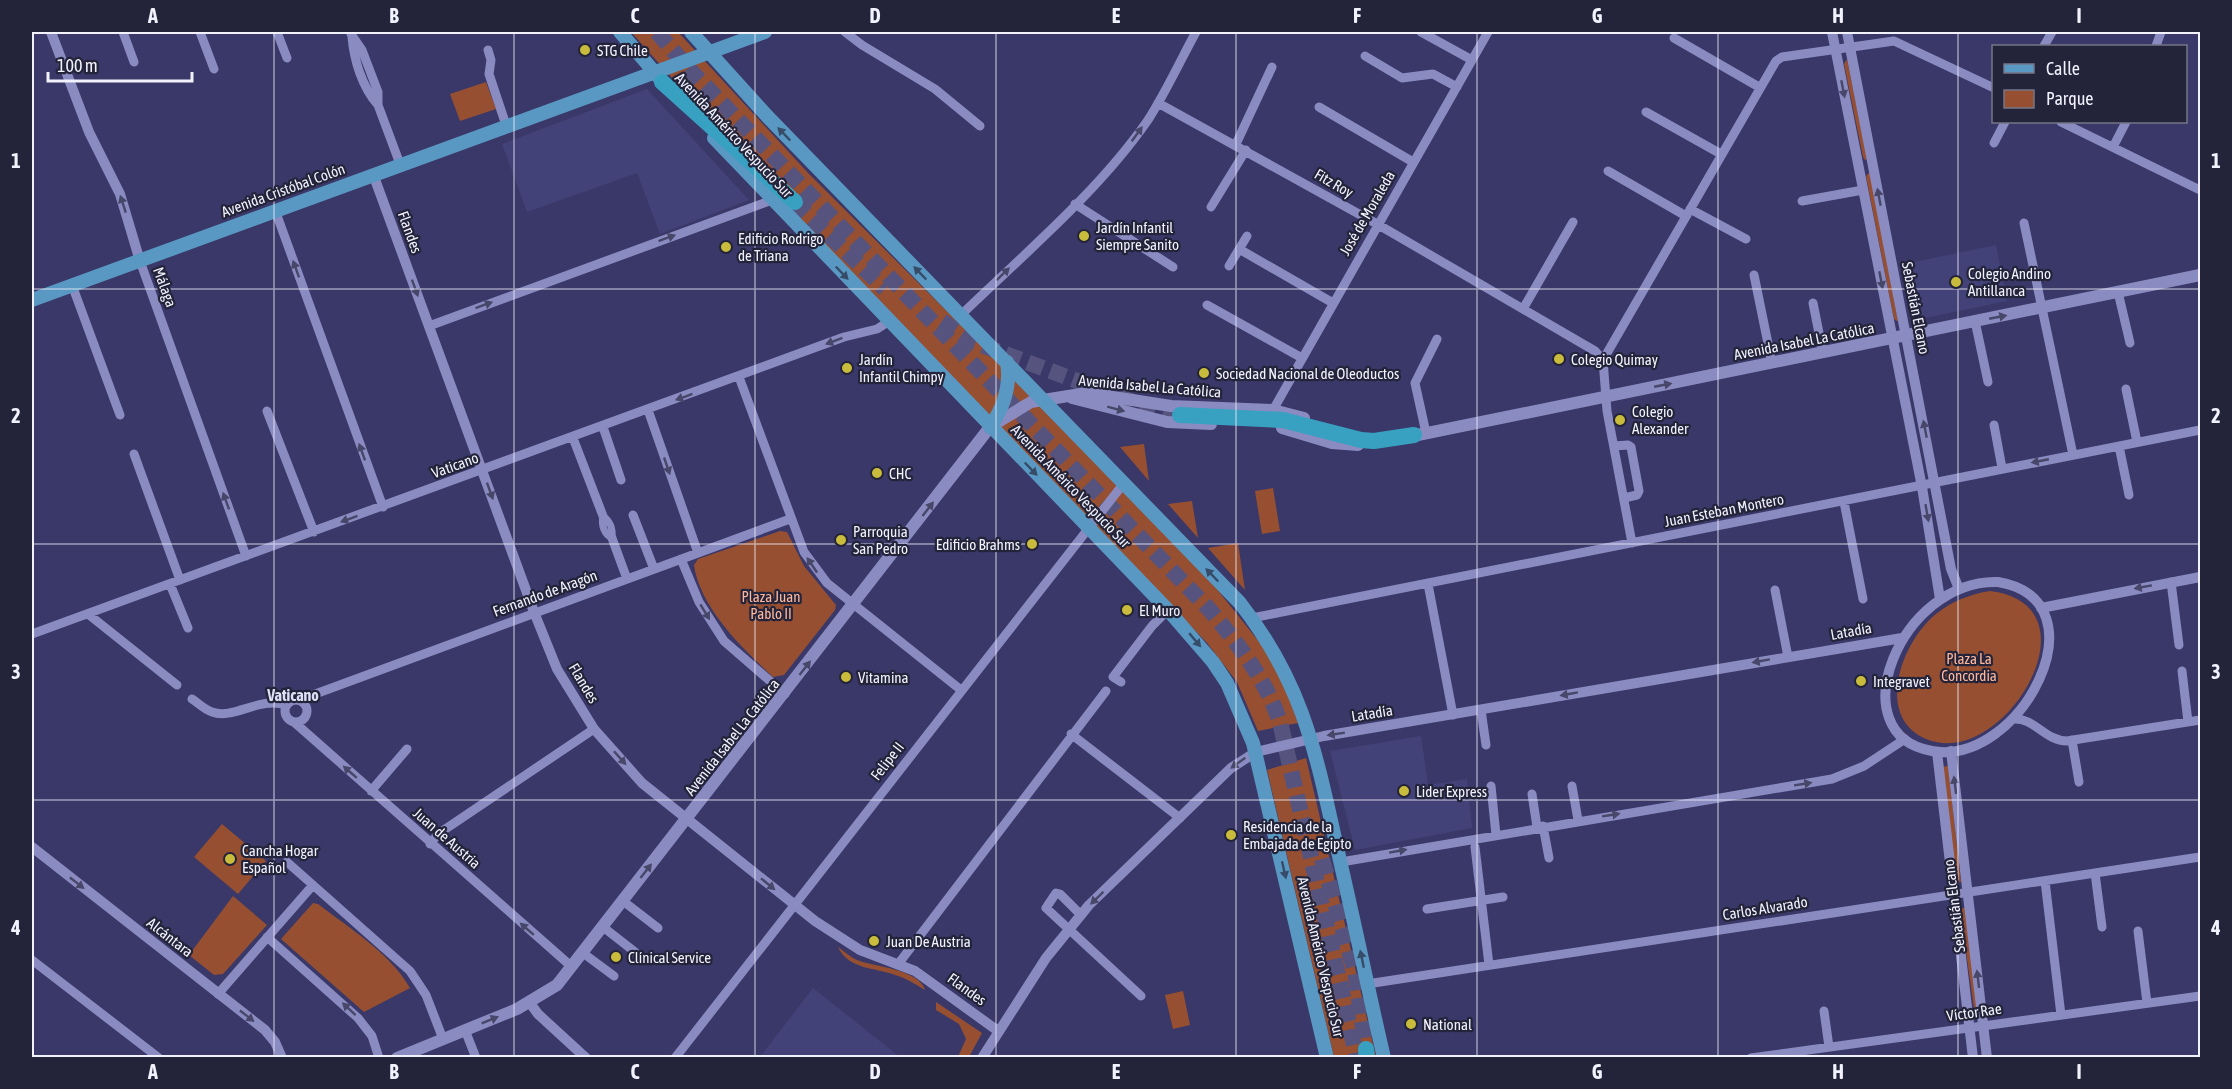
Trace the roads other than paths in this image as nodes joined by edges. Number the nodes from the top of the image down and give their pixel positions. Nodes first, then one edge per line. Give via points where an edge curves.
1 (51, 32) edge
2 (123, 32) edge
3 (200, 32) edge
4 (277, 32) edge
5 (620, 32) edge
6 (691, 32) edge
7 (765, 32) edge
8 (845, 32) edge
9 (1196, 32) edge
10 (1421, 32) edge
11 (1488, 32) edge
12 (1832, 32) edge
13 (1847, 32) edge
14 (1881, 32) edge
15 (351, 33) edge
16 (1674, 38) dead end
17 (1872, 43) junction
18 (1850, 46) junction
19 (1835, 49) junction
20 (488, 50) dead end
21 (707, 51) junction
22 (1365, 56) dead end
23 (286, 58) dead end
24 (1472, 60) junction
25 (134, 62) dead end
26 (1272, 67) dead end
27 (214, 69) dead end
28 (657, 77) junction
29 (1457, 87) junction
30 (1759, 87) junction
31 (1992, 87) edge
32 (1158, 103) junction
33 (1319, 107) dead end
34 (1646, 112) dead end
35 (2004, 123) edge
36 (2063, 123) edge
37 (2125, 123) edge
38 (506, 125) junction
39 (980, 126) dead end
40 (1994, 143) dead end
41 (1236, 144) junction
42 (2113, 147) junction
43 (1246, 150) junction
44 (1721, 154) junction
45 (1413, 162) junction
46 (400, 164) junction
47 (1873, 165) junction
48 (1859, 168) junction
49 (1608, 171) dead end
50 (373, 174) junction
51 (1863, 189) junction
52 (2200, 190) edge
53 (772, 200) junction
54 (1802, 201) dead end
55 (795, 202) tunnel mouth
56 (1075, 204) junction
57 (1211, 207) dead end
58 (275, 210) junction
59 (1688, 212) junction
60 (1573, 222) dead end
61 (2024, 223) dead end
62 (1377, 224) junction
63 (1247, 236) dead end
64 (1746, 239) dead end
65 (1239, 249) junction
66 (140, 261) junction
67 (1229, 266) dead end
68 (1173, 267) dead end
69 (1754, 275) dead end
70 (2200, 275) edge
71 (72, 285) junction
72 (2118, 292) junction
73 (32, 300) edge
74 (1333, 303) junction
75 (1814, 303) dead end
76 (1207, 305) dead end
77 (2042, 308) junction
78 (1523, 309) junction
79 (961, 315) junction
80 (1975, 321) junction
81 (888, 322) junction
82 (429, 326) junction
83 (1907, 336) junction
84 (1437, 339) dead end
85 (1893, 339) junction
86 (2130, 343) dead end
87 (1823, 353) junction
88 (1302, 358) junction
89 (1603, 360) junction
90 (1007, 362) junction
91 (1772, 363) junction
92 (739, 377) junction
93 (1988, 382) dead end
94 (2126, 389) dead end
95 (1059, 396) junction
96 (1606, 396) junction
97 (1042, 399) junction
98 (648, 410) junction
99 (1273, 410) junction
100 (267, 411) dead end
101 (120, 415) dead end
102 (1180, 416) tunnel mouth
103 (1994, 425) dead end
104 (603, 427) junction
105 (990, 427) junction
106 (2200, 430) edge
107 (1420, 434) junction
108 (573, 438) junction
109 (2137, 442) junction
110 (1614, 446) junction
111 (2119, 446) junction
112 (134, 454) dead end
113 (2073, 455) junction
114 (2002, 468) junction
115 (483, 471) junction
116 (621, 480) dead end
117 (1935, 481) junction
118 (1124, 483) junction
119 (1922, 487) junction
120 (2129, 495) dead end
121 (1624, 498) junction
122 (1844, 502) junction
123 (383, 507) junction
124 (633, 514) dead end
125 (603, 516) joint
126 (790, 519) junction
127 (1089, 527) junction
128 (314, 532) junction
129 (612, 538) joint
130 (1632, 543) junction
131 (698, 553) junction
132 (246, 556) junction
133 (681, 559) junction
134 (654, 569) junction
135 (2200, 577) edge
136 (627, 579) junction
137 (175, 582) junction
138 (2171, 582) junction
139 (1428, 584) junction
140 (1959, 589) junction
141 (1775, 590) dead end
142 (1863, 599) dead end
143 (1940, 599) junction
144 (854, 605) junction
145 (2041, 608) junction
146 (1168, 610) junction
147 (534, 612) junction
148 (88, 614) junction
149 (1252, 618) junction
150 (188, 628) dead end
151 (32, 634) edge
152 (1902, 638) junction
153 (2179, 645) dead end
154 (1788, 657) junction
155 (2182, 671) dead end
156 (1121, 682) dead end
157 (177, 685) dead end
158 (961, 690) junction
159 (1106, 691) dead end
160 (785, 694) junction
161 (192, 699) dead end
162 (305, 700) junction
163 (286, 705) junction
164 (2026, 705) junction
165 (1481, 710) junction
166 (1453, 715) junction
167 (2013, 719) junction
168 (2027, 720) junction
169 (2200, 720) edge
170 (2188, 722) junction
171 (300, 724) junction
172 (594, 729) junction
173 (1071, 734) junction
174 (1312, 738) junction
175 (1905, 739) junction
176 (2072, 740) junction
177 (1486, 745) dead end
178 (406, 749) dead end
179 (1950, 751) junction
180 (1256, 752) junction
181 (1937, 752) junction
182 (2079, 782) dead end
183 (1491, 786) dead end
184 (1572, 786) dead end
185 (371, 791) junction
186 (1532, 794) dead end
187 (1180, 818) junction
188 (687, 820) junction
189 (1578, 820) junction
190 (1540, 827) junction
191 (1496, 835) junction
192 (430, 844) junction
193 (32, 847) edge
194 (1475, 847) dead end
195 (2200, 857) edge
196 (1549, 858) dead end
197 (287, 862) dead end
198 (1341, 862) junction
199 (2095, 873) junction
200 (2045, 880) junction
201 (313, 885) junction
202 (1968, 892) junction
203 (1953, 894) junction
204 (1503, 897) dead end
205 (1482, 900) junction
206 (623, 901) junction
207 (794, 905) junction
208 (1427, 909) dead end
209 (1080, 915) junction
210 (603, 927) junction
211 (2102, 927) dead end
212 (658, 928) dead end
213 (1070, 928) junction
214 (2138, 931) dead end
215 (267, 937) junction
216 (583, 952) junction
217 (635, 952) dead end
218 (32, 960) edge
219 (899, 963) junction
220 (1489, 965) junction
221 (572, 967) junction
222 (614, 976) dead end
223 (1367, 984) junction
224 (218, 994) junction
225 (1141, 996) dead end
226 (2200, 996) edge
227 (530, 1003) junction
228 (2146, 1003) junction
229 (1824, 1011) dead end
230 (2061, 1015) junction
231 (1984, 1026) junction
232 (1969, 1028) junction
233 (465, 1030) junction
234 (998, 1031) junction
235 (443, 1039) junction
236 (1829, 1047) junction
237 (159, 1058) edge
238 (282, 1058) edge
239 (379, 1058) edge
240 (397, 1058) edge
241 (476, 1058) edge
242 (586, 1058) edge
243 (675, 1058) edge
244 (982, 1058) edge
245 (1327, 1058) edge
246 (1384, 1058) edge
247 (1751, 1058) edge
248 (1972, 1058) edge
249 (1988, 1058) edge

66 -> 1 street, Málaga via 120,194 84,121
2 - 25 street
3 - 27 street
4 - 23 street
5 - 28 main road, Avenida Américo Vespucio Sur
6 - 21 main road
7 - 21 main road, Avenida Cristóbal Colón
8 - 39 street via 935,88
9 - 32 street
10 - 24 street
11 - 24 street, José de Moraleda
12 - 19 street, Sebastián Elcano
13 - 18 street, Sebastián Elcano
14 - 17 street
15 - 46 street via 374,81 378,105
16 - 30 street
17 - 18 street
17 - 31 street via 1894,41
18 - 19 street
18 - 47 street, Sebastián Elcano
19 - 30 street via 1782,57 1772,64
19 -> 48 street, Sebastián Elcano
20 - 38 street via 489,74
21 - 28 main road, Avenida Cristóbal Colón
79 -> 21 main road
22 - 29 street via 1402,78 1433,74
24 - 29 street, José de Moraleda
26 - 41 street
28 - 38 main road, Avenida Cristóbal Colón
28 - 53 main road, Avenida Américo Vespucio Sur
28 - 55 highway
29 - 45 street, José de Moraleda
30 - 44 street
32 - 41 street, Fitz Roy
56 -> 32 street via 1122,154
33 - 45 street
34 - 44 street
35 - 40 street
36 - 42 street
37 - 42 street
38 - 46 main road, Avenida Cristóbal Colón
41 - 43 street, Fitz Roy
42 - 52 street
43 - 57 street
43 - 62 street, Fitz Roy
44 - 59 street
45 - 62 street, José de Moraleda
46 - 50 main road, Avenida Cristóbal Colón
47 - 48 street
83 -> 47 street, Sebastián Elcano
48 - 51 street, Sebastián Elcano
49 - 59 street
50 - 58 main road, Avenida Cristóbal Colón
50 -> 82 street, Flandes
51 - 54 street
51 -> 85 street, Sebastián Elcano
53 -> 81 main road, Avenida Américo Vespucio Sur
82 -> 53 street
56 - 68 street
79 -> 56 street
58 - 66 main road, Avenida Cristóbal Colón
123 -> 58 street
59 - 64 street
59 - 89 street
60 - 78 street
61 - 77 street
62 - 74 street, José de Moraleda
62 - 78 street, Fitz Roy
63 - 65 street
65 - 67 street
65 - 74 street
66 - 71 main road, Avenida Cristóbal Colón
132 -> 66 street, Málaga
69 - 91 street
70 - 72 main road, Avenida Isabel La Católica
71 - 73 main road, Avenida Cristóbal Colón
71 - 101 street
72 - 77 main road, Avenida Isabel La Católica
72 - 86 street
74 - 88 street, José de Moraleda
75 - 87 street
76 - 88 street
80 -> 77 main road, Avenida Isabel La Católica
77 - 113 street
78 - 89 street, Fitz Roy via 1595,351
79 - 90 main road
80 - 83 main road, Avenida Isabel La Católica
80 - 93 street
81 -> 92 street, Vaticano
81 - 105 main road, Avenida Américo Vespucio Sur
82 - 115 street, Flandes
83 - 85 main road, Avenida Isabel La Católica
117 -> 83 street, Sebastián Elcano
84 - 107 street via 1415,384
85 - 87 main road, Avenida Isabel La Católica
85 - 119 street, Sebastián Elcano
87 - 91 main road, Avenida Isabel La Católica
88 - 99 street, José de Moraleda
89 - 96 street
90 - 97 main road
90 - 105 main road via 1005,399
96 -> 91 main road, Avenida Isabel La Católica
92 -> 98 street, Vaticano
92 - 126 street
94 - 109 street
95 - 97 main road, Avenida Isabel La Católica
95 - 99 main road, Avenida Isabel La Católica via 1099,394 1171,406
95 -> 107 main road, Avenida Isabel La Católica via 1167,422 1281,428 1332,443 1372,445
96 - 107 main road, Avenida Isabel La Católica
96 - 110 street
97 - 105 main road, Avenida Isabel La Católica via 1018,408
97 - 118 main road
98 - 104 street, Vaticano
98 -> 131 street
99 - 107 main road, Avenida Isabel La Católica via 1374,437
100 - 128 street
102 - 107 highway via 1283,420 1374,441
103 - 114 street
104 - 108 street, Vaticano
104 - 116 street
105 -> 127 main road, Avenida Américo Vespucio Sur
144 -> 105 main road, Avenida Isabel La Católica
106 - 109 street, Juan Esteban Montero
108 - 115 street, Vaticano
108 - 125 street
109 - 111 street, Juan Esteban Montero
110 - 121 street
110 - 121 street via 1631,447 1639,491
111 - 113 street, Juan Esteban Montero
111 - 120 street
112 - 137 street
113 -> 114 street, Juan Esteban Montero
114 - 117 street, Juan Esteban Montero
115 - 123 street, Vaticano
115 -> 147 street, Flandes
117 - 119 street, Juan Esteban Montero
117 - 140 street, Sebastián Elcano via 1951,569
118 - 127 street, Felipe II
149 -> 118 main road
119 - 122 street, Juan Esteban Montero
119 -> 143 street, Sebastián Elcano
121 - 130 street
122 - 130 street, Juan Esteban Montero
122 - 142 street
123 -> 128 street, Vaticano
124 - 134 street
125 - 129 street via 606,535
126 - 131 street, Fernando de Aragón
144 -> 126 street via 827,584 811,564
127 - 146 main road, Avenida Américo Vespucio Sur
127 - 158 street, Felipe II
128 - 132 street, Vaticano
129 - 136 street
130 - 139 street, Juan Esteban Montero
131 - 133 street, Fernando de Aragón
132 - 137 street, Vaticano
133 - 134 street, Fernando de Aragón
133 -> 160 street via 699,602 724,641
134 - 136 street, Fernando de Aragón
135 - 138 street
136 - 147 street, Fernando de Aragón
137 - 148 street, Vaticano
137 - 150 street
138 -> 145 street
138 - 153 street
139 - 149 street, Juan Esteban Montero
139 - 166 street
140 - 143 street
140 - 145 street via 2006,583 2028,594
141 - 154 street
143 - 152 street
144 - 158 street
160 -> 144 main road, Avenida Isabel La Católica
145 - 164 street via 2048,624 2047,655
146 - 156 street via 1113,677
146 -> 180 main road, Avenida Américo Vespucio Sur via 1227,683
147 - 162 street, Fernando de Aragón
147 - 172 street, Flandes via 557,669
148 - 151 street, Vaticano
148 - 157 street
149 - 174 main road via 1280,662
152 - 154 street, Latadía
152 - 175 street via 1891,662 1886,696 1890,716
154 -> 165 street, Latadía
155 - 170 street
158 - 207 street, Felipe II
159 - 173 street
160 - 188 main road, Avenida Isabel La Católica
161 - 163 street via 218,714 269,701
162 - 163 street via 293,700
162 - 171 street via 307,713
163 - 171 street via 285,716
164 - 167 street
164 - 168 street
165 - 166 street, Latadía
165 - 177 street
166 -> 174 street, Latadía
167 - 168 street
167 - 179 street via 1982,742
168 - 176 street via 2053,739
169 - 170 street
170 - 176 street
185 -> 171 street, Juan de Austria
172 -> 188 street, Flandes via 642,783
172 - 192 street via 438,834
173 - 187 street
173 - 219 street
174 - 180 street, Latadía
174 - 198 main road
175 - 181 street
189 -> 175 street via 1832,779 1864,766
176 - 182 street
178 - 185 street
179 - 181 street
202 -> 179 street, Sebastián Elcano
180 -> 187 street, Latadía via 1231,768
180 -> 245 main road, Avenida Américo Vespucio Sur
181 - 203 street, Sebastián Elcano
183 - 191 street
184 - 189 street
185 - 192 street, Juan de Austria
186 - 190 street
187 -> 209 street, Latadía
206 -> 188 main road, Avenida Isabel La Católica
188 -> 207 street, Flandes
189 - 190 street
190 - 191 street
190 - 196 street
198 -> 191 street
221 -> 192 street, Juan de Austria
193 -> 224 street, Alcántara
194 - 205 street
195 - 199 street, Carlos Alvarado
197 - 201 street
223 -> 198 main road
199 - 200 street, Carlos Alvarado
199 - 211 street
200 - 202 street, Carlos Alvarado
200 - 230 street
201 - 215 street
201 - 235 street via 410,971 426,995
202 - 203 street, Carlos Alvarado
231 -> 202 street, Sebastián Elcano
203 - 220 street, Carlos Alvarado
203 - 232 street, Sebastián Elcano
204 - 205 street
205 - 208 street
205 - 220 street
206 - 210 main road, Avenida Isabel La Católica
206 - 212 street
207 - 219 street, Flandes via 846,943
207 - 243 street, Felipe II
209 - 213 street, Latadía
209 - 213 street via 1060,894 1056,893 1046,904
210 - 216 main road, Avenida Isabel La Católica
210 - 217 street
213 - 225 street
213 - 234 street, Latadía
214 - 228 street
215 - 224 street
239 -> 215 street via 372,1036 358,1018
216 - 221 main road, Avenida Isabel La Católica
216 - 222 street
218 - 237 street
219 - 234 street, Flandes via 944,990
220 - 223 street, Carlos Alvarado
221 - 227 main road, Avenida Isabel La Católica via 557,985
223 - 246 main road
224 -> 238 street, Alcántara via 270,1035
226 - 228 street, Víctor Rae
233 -> 227 main road, Avenida Isabel La Católica
227 - 242 street
228 - 230 street, Víctor Rae
229 - 236 street
230 - 231 street, Víctor Rae
231 - 232 street, Víctor Rae
231 - 249 street, Sebastián Elcano
232 - 236 street, Víctor Rae
232 - 248 street, Sebastián Elcano
233 - 235 main road, Avenida Isabel La Católica
233 - 241 street
234 - 244 street, Latadía
235 - 240 main road, Avenida Isabel La Católica
236 - 247 street, Víctor Rae

